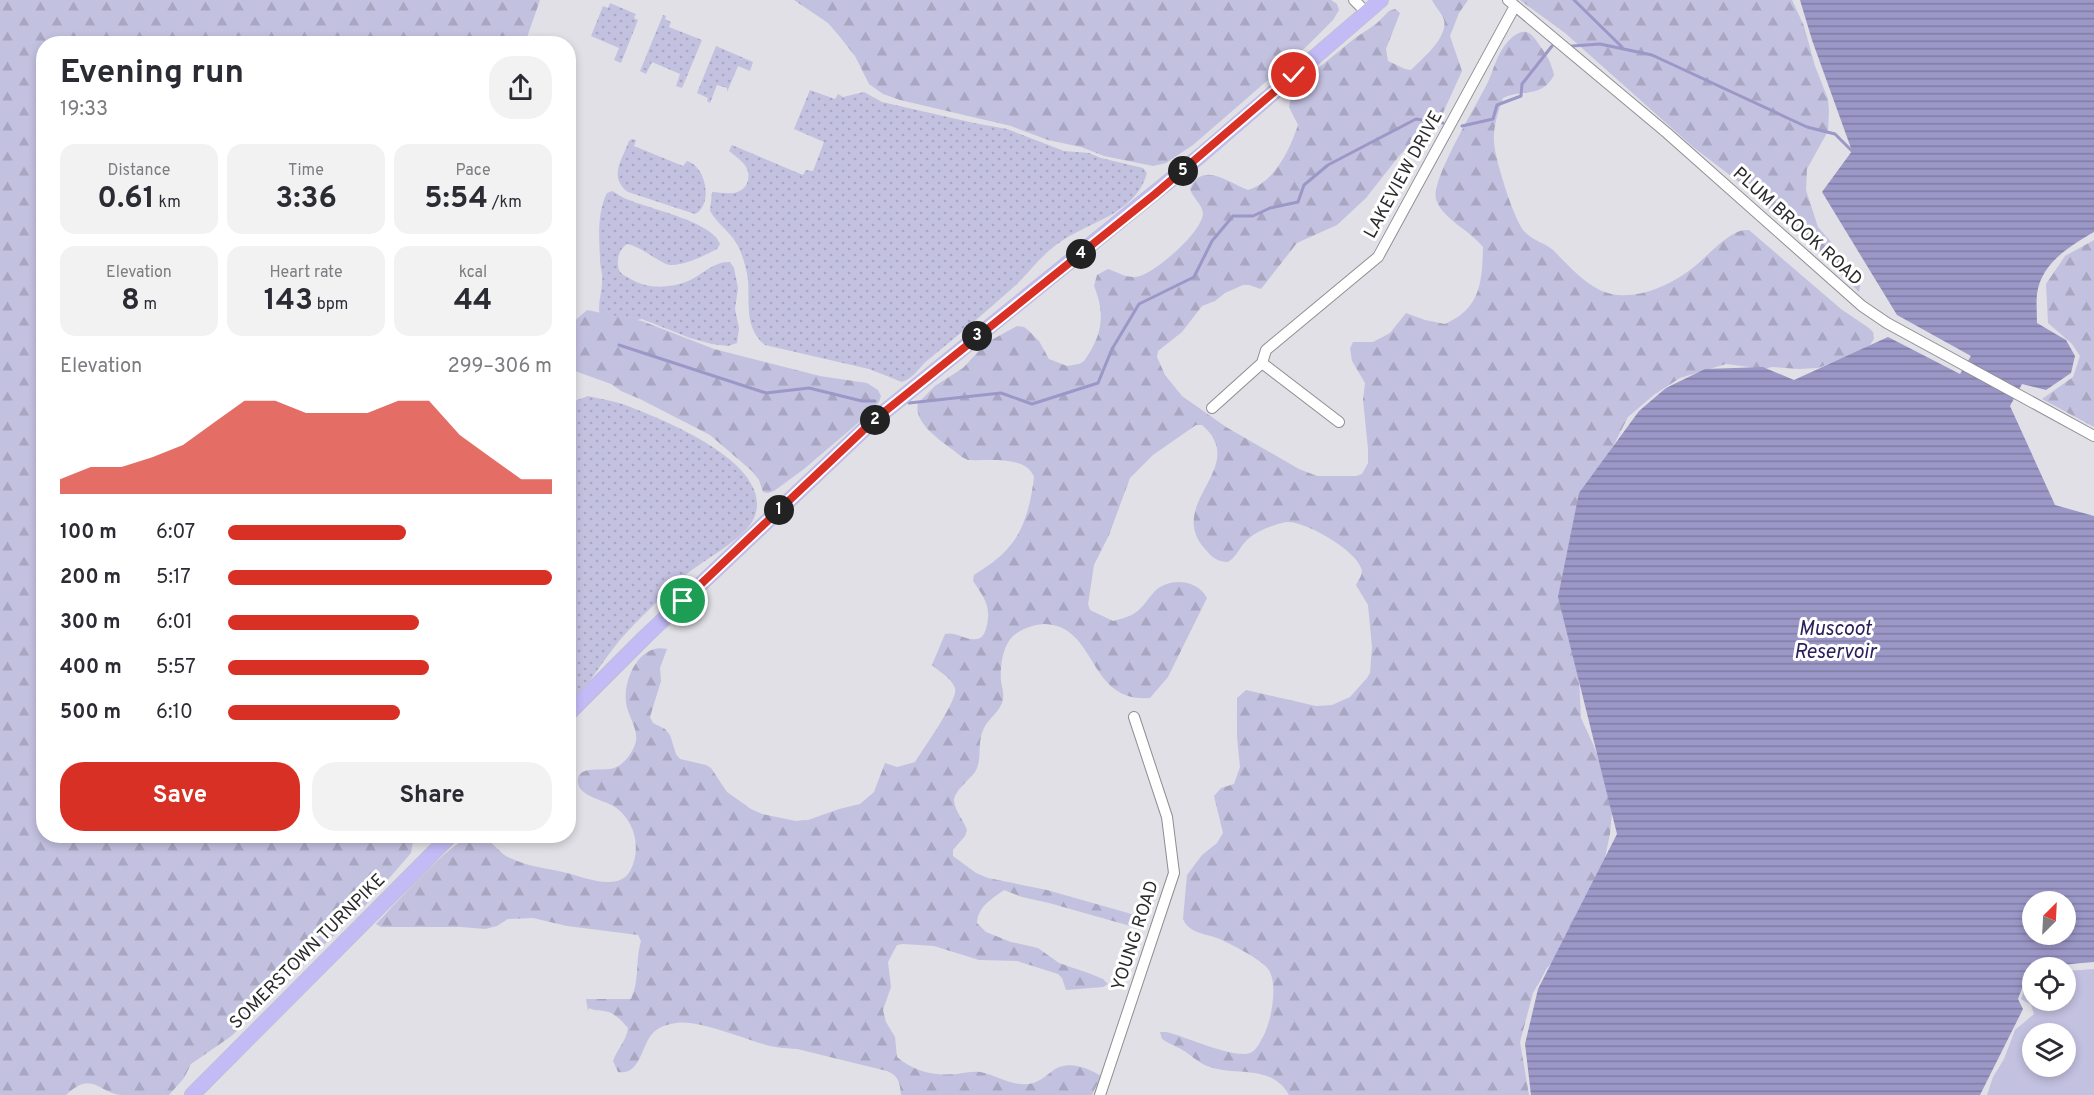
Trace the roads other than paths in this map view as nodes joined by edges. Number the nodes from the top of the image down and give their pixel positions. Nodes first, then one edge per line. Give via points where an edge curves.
1 (1354, 0) edge
2 (1381, 0) edge
3 (1511, 3) edge
4 (1366, 12) junction
5 (1262, 363) junction
6 (1212, 408) dead end
7 (1339, 422) dead end
8 (2094, 436) edge
9 (576, 706) edge
10 (1134, 717) dead end
11 (443, 843) edge
12 (192, 1095) edge
13 (1100, 1095) edge

1 - 4 street
2 - 4 main road
3 - 5 street, LAKEVIEW DRIVE via 1378,257 1266,350
3 - 8 street, PLUM BROOK ROAD via 1667,133 1862,306
4 - 9 main road via 1182,171 873,421
5 - 6 street, LAKEVIEW DRIVE
5 - 7 street
10 - 13 street, YOUNG ROAD via 1167,817 1174,873
11 - 12 main road, SOMERSTOWN TURNPIKE

